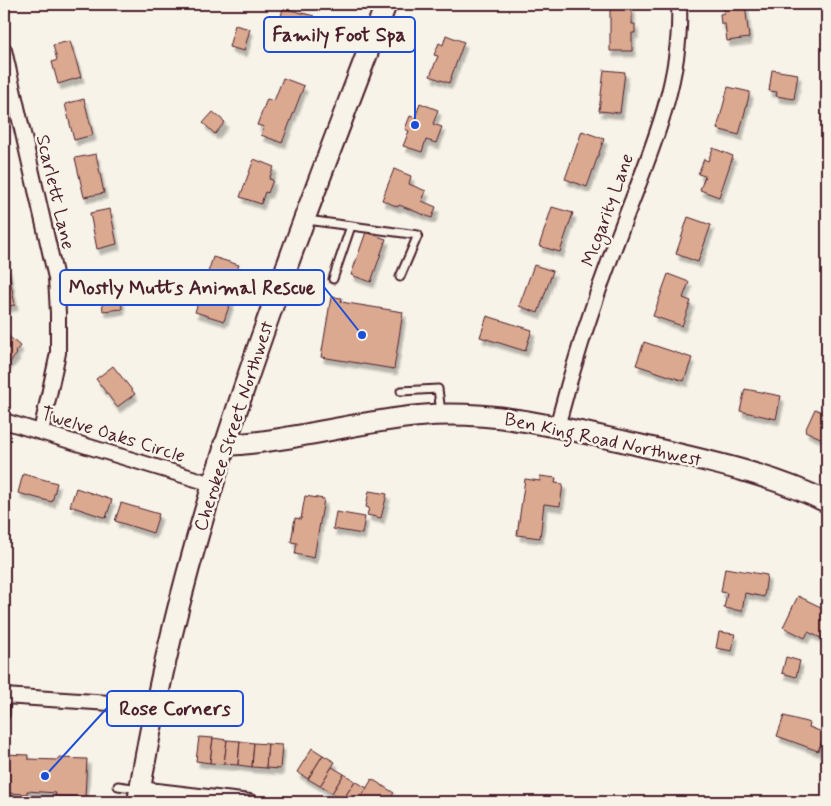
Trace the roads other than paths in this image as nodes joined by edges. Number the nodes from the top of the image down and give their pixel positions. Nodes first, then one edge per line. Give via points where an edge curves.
1 (386, 4) edge
2 (679, 4) edge
3 (4, 50) edge
4 (304, 220) junction
5 (352, 226) junction
6 (400, 277) dead end
7 (332, 278) dead end
8 (402, 391) dead end
9 (442, 415) junction
10 (4, 421) edge
11 (557, 427) junction
12 (41, 432) junction
13 (224, 445) junction
14 (212, 484) junction
15 (827, 502) edge
16 (5, 696) edge
17 (155, 706) junction
18 (5, 715) dead end
19 (118, 786) dead end
20 (139, 796) edge
21 (250, 802) edge

1 - 4 main road, Cherokee Street Northwest
2 - 11 street, Mcgarity Lane via 676,64 669,97 607,266
3 - 12 street, Scarlett Lane via 56,278 58,353
4 - 5 lane
4 - 13 main road, Cherokee Street Northwest
5 - 6 lane via 418,235
5 - 7 lane
8 - 9 lane via 438,389
9 - 11 main road, Ben King Road Northwest via 505,418
9 - 13 main road, Ben King Road Northwest via 398,418 266,442
10 - 12 street, Twelve Oaks Circle
11 - 15 main road, Ben King Road Northwest via 748,472
12 - 14 street, Twelve Oaks Circle
13 - 14 main road, Cherokee Street Northwest
14 - 17 main road, Cherokee Street Northwest via 172,629
16 - 17 street
16 - 18 lane
17 - 20 main road, Cherokee Street Northwest
19 - 20 lane
20 - 21 street

